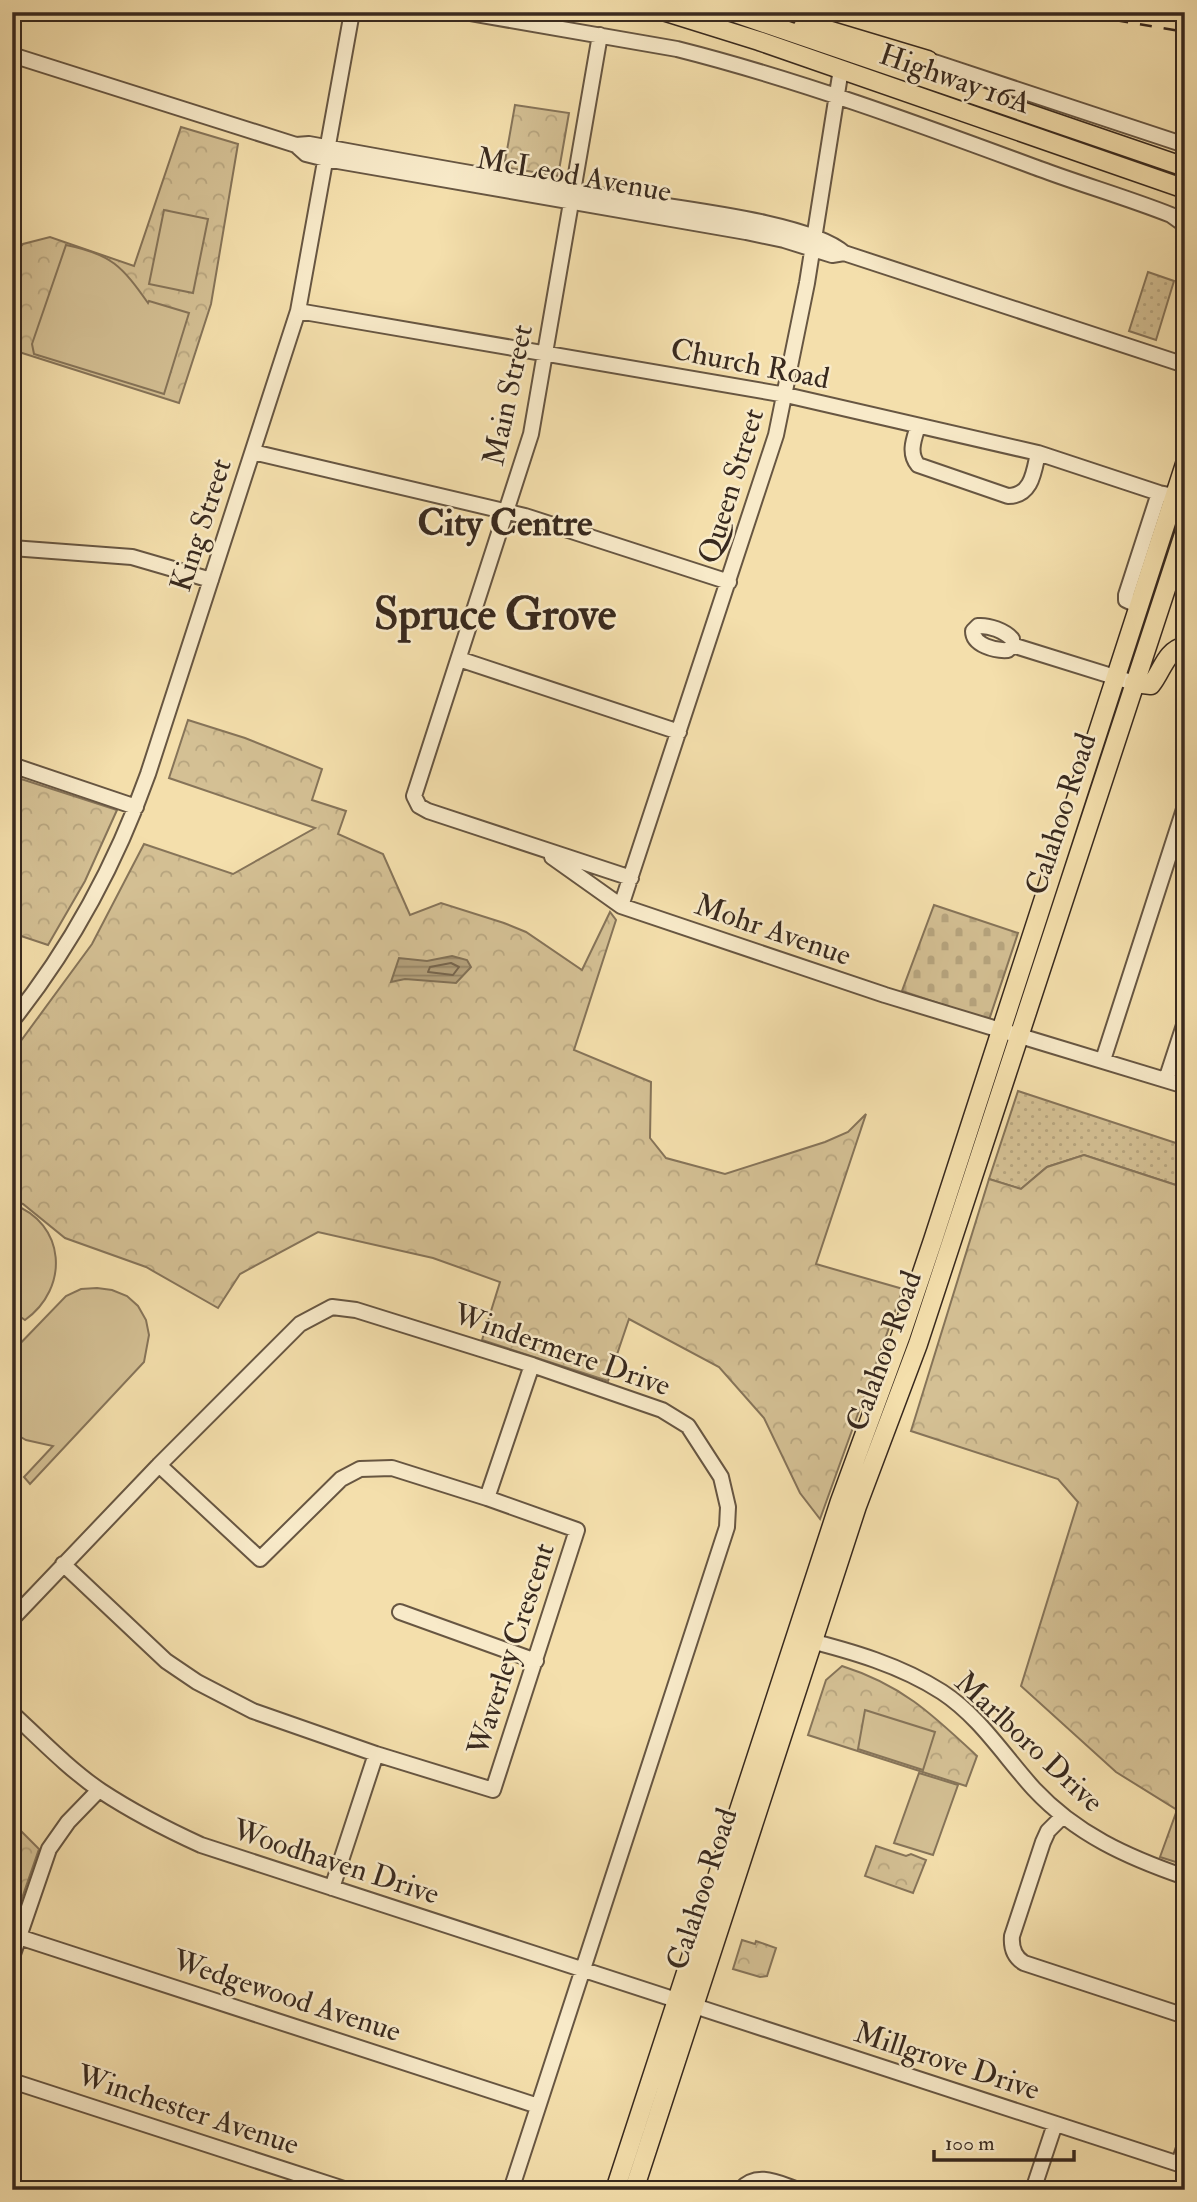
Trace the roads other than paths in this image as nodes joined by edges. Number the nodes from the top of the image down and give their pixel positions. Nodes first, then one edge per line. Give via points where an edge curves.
1 (352, 12) edge
2 (464, 12) edge
3 (666, 12) edge
4 (733, 12) edge
5 (765, 23) junction
6 (600, 35) junction
7 (12, 55) edge
8 (928, 60) joint
9 (841, 69) junction
10 (838, 97) junction
11 (1185, 145) edge
12 (327, 153) junction
13 (1185, 167) edge
14 (1185, 189) edge
15 (571, 196) junction
16 (1185, 225) edge
17 (813, 243) junction
18 (298, 311) junction
19 (545, 354) junction
20 (1185, 365) edge
21 (786, 395) junction
22 (918, 426) junction
23 (253, 452) junction
24 (1038, 453) junction
25 (1185, 464) edge
26 (1173, 496) edge
27 (506, 512) junction
28 (1185, 531) edge
29 (12, 548) edge
30 (1179, 570) edge
31 (211, 580) junction
32 (729, 582) junction
33 (1012, 645) dead end
34 (1185, 646) edge
35 (459, 659) junction
36 (1116, 678) junction
37 (1133, 683) junction
38 (679, 732) junction
39 (12, 765) edge
40 (414, 796) joint
41 (1185, 806) edge
42 (136, 807) junction
43 (542, 850) junction
44 (631, 878) junction
45 (621, 906) junction
46 (12, 1021) edge
47 (1185, 1022) edge
48 (1010, 1033) junction
49 (1103, 1060) junction
50 (1166, 1080) junction
51 (1185, 1086) edge
52 (532, 1365) junction
53 (159, 1465) junction
54 (487, 1498) junction
55 (64, 1564) junction
56 (400, 1612) dead end
57 (12, 1619) edge
58 (804, 1640) junction
59 (536, 1661) junction
60 (12, 1713) edge
61 (376, 1754) junction
62 (99, 1790) junction
63 (1063, 1816) junction
64 (1185, 1877) edge
65 (332, 1888) junction
66 (19, 1937) junction
67 (12, 1957) edge
68 (583, 1969) junction
69 (685, 2002) junction
70 (1185, 2015) edge
71 (12, 2081) edge
72 (538, 2106) junction
73 (1055, 2124) junction
74 (1185, 2145) edge
75 (1182, 2164) edge
76 (745, 2185) edge
77 (347, 2190) edge
78 (510, 2190) edge
79 (615, 2190) edge
80 (634, 2190) edge
81 (798, 2190) edge
82 (1033, 2190) edge

1 - 12 street, King Street
2 - 6 street
3 - 9 main road, Highway 16A
4 - 5 main road, Highway 16A
5 - 8 main road via 828,30
5 - 13 main road, Highway 16A
6 - 10 street via 711,58
6 - 15 street, Main Street
7 - 12 street, McLeod Avenue
8 - 11 street
9 - 10 street, Queen Street
9 - 14 main road, Highway 16A
10 - 16 street via 1165,212
10 - 17 street, Queen Street
12 - 15 street, McLeod Avenue
12 - 18 street, King Street
15 - 17 street, McLeod Avenue via 756,222
15 - 19 street, Main Street
17 - 20 street, McLeod Avenue via 836,245 844,253
17 - 21 street, Queen Street
18 - 19 street, Church Road
18 - 23 street, King Street
19 - 21 street, Church Road
19 - 27 street, Main Street via 531,434
21 - 22 street, Church Road
21 - 32 street, Queen Street
22 - 24 street, Church Road
22 - 24 street via 912,449 918,466 1008,496 1021,494 1030,485
23 - 27 street
23 - 31 street, King Street
24 - 26 street, Church Road
25 - 26 main road, Calahoo Road
26 - 36 main road, Calahoo Road
27 - 32 street
27 - 35 street, Main Street
28 - 30 main road, Calahoo Road
29 - 31 street via 132,557
30 - 37 main road, Calahoo Road
31 - 42 street, King Street
32 - 38 street, Queen Street
33 - 36 street
34 - 37 main road via 1167,656 1151,685
35 - 38 street
35 - 40 street, Main Street
36 - 37 street
36 - 48 main road, Calahoo Road
37 - 48 main road, Calahoo Road
38 - 44 street, Queen Street
39 - 42 street
40 - 43 street, Mohr Avenue via 428,811
41 - 49 street
42 - 46 street, King Street via 84,916
43 - 44 street, Mohr Avenue
43 - 45 street, Mohr Avenue
44 - 45 street, Queen Street
45 - 48 street, Mohr Avenue
47 - 50 street
48 - 49 street, Mohr Avenue
48 - 58 main road, Calahoo Road via 918,1344
49 - 50 street, Mohr Avenue
50 - 51 street, Mohr Avenue
52 - 53 street, Windermere Drive via 356,1310 332,1307 300,1324
52 - 54 street
52 - 68 street, Windermere Drive via 662,1410 688,1426 720,1477 728,1507 727,1527
53 - 54 street, Waverley Crescent via 260,1559 341,1479 360,1469 392,1468
53 - 55 street, Windermere Drive
54 - 59 street, Waverley Crescent via 577,1530
55 - 57 street, Windermere Drive
55 - 61 street, Waverley Crescent via 166,1661 197,1682 253,1711
56 - 59 street
58 - 63 street, Marlboro Drive via 903,1671 944,1693 990,1734
58 - 69 main road, Calahoo Road
59 - 61 street, Waverley Crescent via 493,1790
60 - 62 street, Woodhaven Drive
61 - 65 street
62 - 65 street, Woodhaven Drive via 201,1845
62 - 66 street via 49,1849
63 - 64 street, Marlboro Drive via 1123,1854
63 - 70 street via 1043,1842 1012,1936 1014,1953 1024,1963
65 - 68 street, Woodhaven Drive
66 - 67 street
66 - 72 street, Wedgewood Avenue
68 - 69 street, Woodhaven Drive
68 - 72 street, Windermere Drive
69 - 73 street, Millgrove Drive
69 - 79 main road, Calahoo Road
69 - 80 main road, Calahoo Road
71 - 77 street, Winchester Avenue
72 - 78 street, Windermere Drive
73 - 75 street, Millgrove Drive
73 - 82 street
74 - 75 street
76 - 81 street via 769,2180

